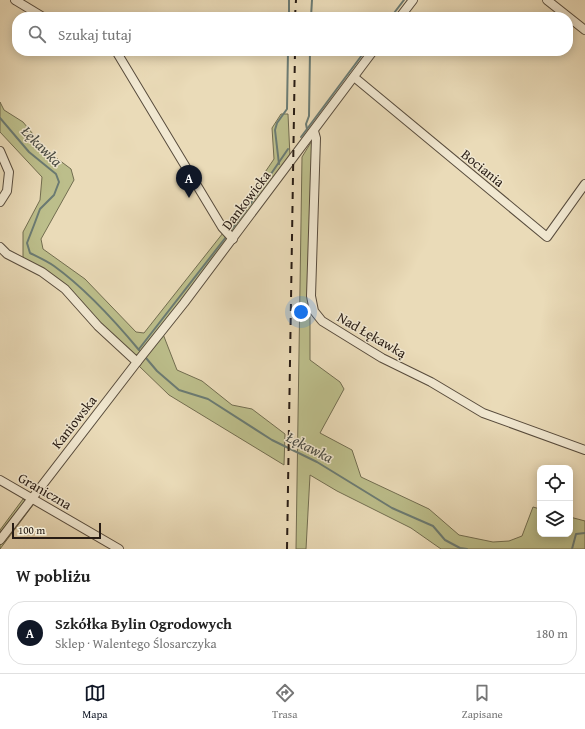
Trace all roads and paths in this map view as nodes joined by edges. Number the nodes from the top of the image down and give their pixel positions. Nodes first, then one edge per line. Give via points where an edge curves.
1 (15, 0) edge
2 (413, 0) edge
3 (546, 0) edge
4 (35, 12) edge
5 (404, 12) edge
6 (562, 12) edge
7 (573, 21) edge
8 (585, 30) edge
9 (119, 56) edge
10 (369, 56) edge
11 (354, 77) junction
12 (314, 132) junction
13 (0, 151) edge
14 (585, 184) edge
15 (0, 202) edge
16 (233, 239) junction
17 (0, 247) edge
18 (137, 362) junction
19 (585, 450) edge
20 (0, 480) edge
21 (32, 498) junction
22 (0, 540) edge
23 (119, 549) edge

1 - 4 street
2 - 5 street
3 - 6 street
7 - 8 street
9 - 16 street via 222,227
10 - 11 street, Dankowicka
11 - 12 street, Dankowicka
11 - 14 street, Bociania via 547,237
12 - 16 street, Dankowicka
12 - 19 street, Nad Łękawką via 316,138 311,296 316,315 331,328 382,358 431,382 483,413
13 - 15 street via 9,172 7,191
16 - 18 street, Dankowicka
17 - 18 street via 7,254 42,272 65,289 98,326
18 - 21 street, Kaniowska
20 - 21 street, Graniczna
21 - 22 street, Kaniowska
21 - 23 street, Graniczna

